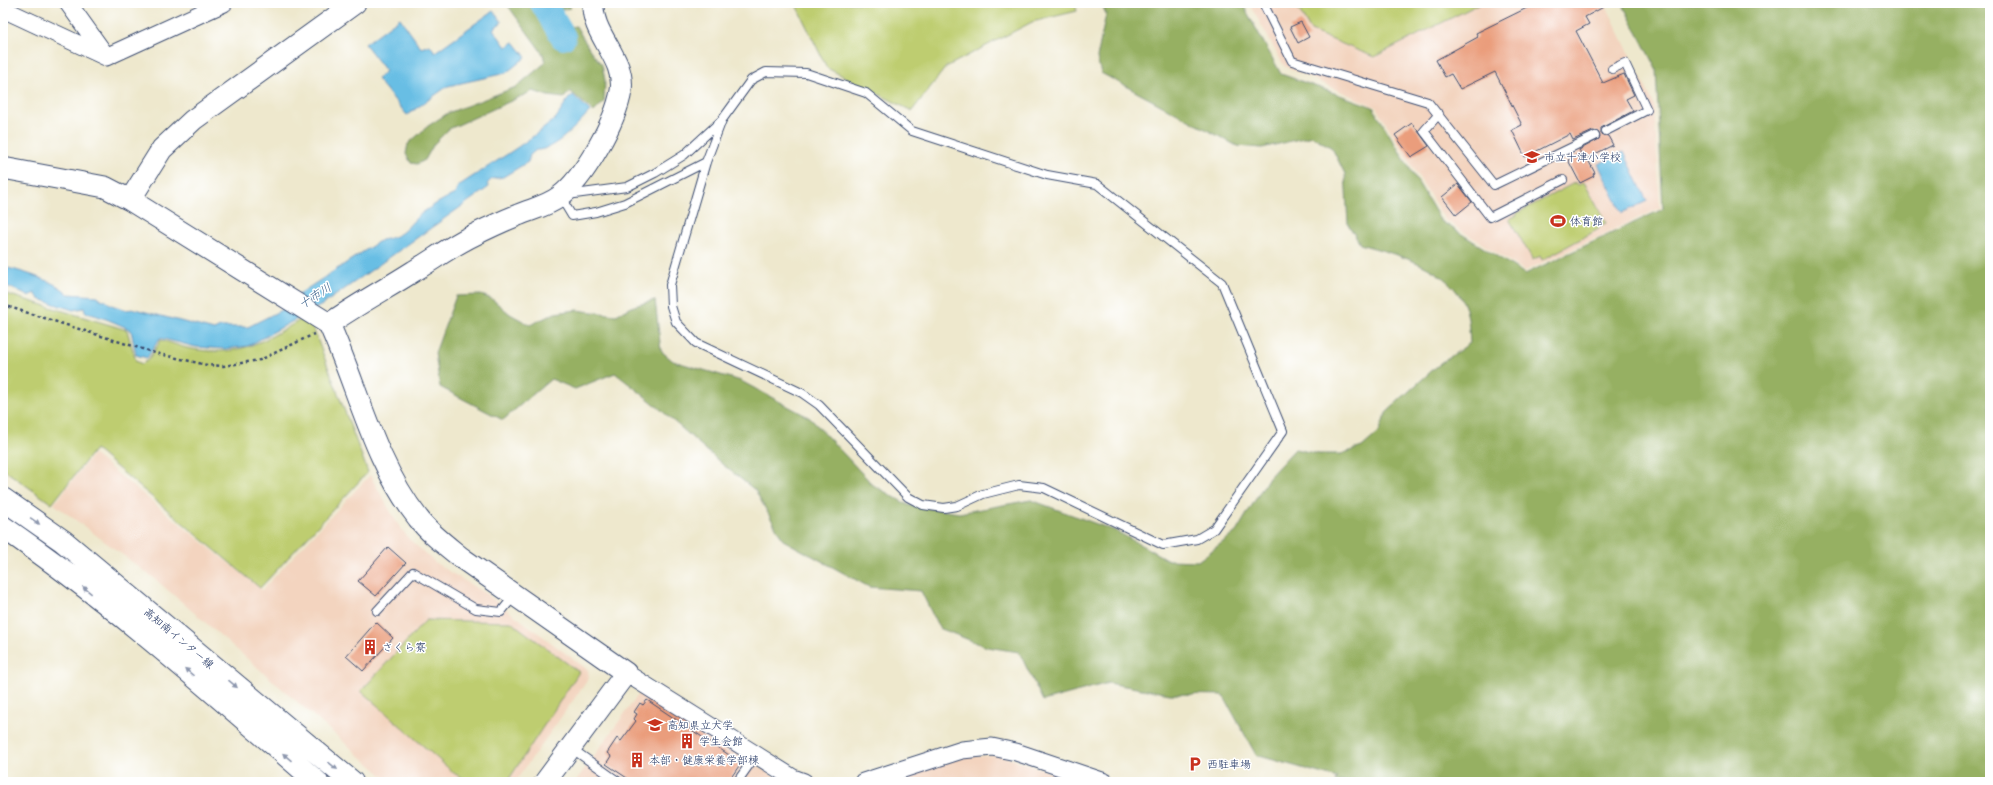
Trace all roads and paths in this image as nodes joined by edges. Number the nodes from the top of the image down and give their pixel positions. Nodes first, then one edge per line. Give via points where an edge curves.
1 (224, 3) edge
2 (355, 3) edge
3 (593, 3) edge
4 (1263, 3) edge
5 (75, 5) edge
6 (3, 9) edge
7 (106, 57) junction
8 (1612, 69) dead end
9 (1439, 114) junction
10 (722, 120) junction
11 (1606, 131) dead end
12 (1595, 136) dead end
13 (706, 162) junction
14 (3, 168) edge
15 (1563, 180) dead end
16 (560, 196) junction
17 (130, 200) junction
18 (3, 305) edge
19 (325, 321) junction
20 (3, 499) edge
21 (3, 527) edge
22 (514, 596) junction
23 (376, 611) dead end
24 (626, 673) junction
25 (570, 747) junction
26 (756, 755) junction
27 (317, 782) edge
28 (352, 782) edge
29 (545, 782) edge
30 (620, 782) edge
31 (736, 782) edge
32 (804, 782) edge
33 (863, 782) edge
34 (1105, 782) edge

1 - 7 street
2 - 17 street via 178,134 162,149
3 - 16 street via 596,23 619,70 621,90 606,133 582,172
4 - 9 lane via 1292,61 1428,102
5 - 7 street
6 - 7 street
8 - 11 lane via 1625,63 1647,110
9 - 12 lane via 1494,185
9 - 15 lane via 1424,131 1490,217
10 - 13 lane
10 - 13 lane via 751,80 766,72 806,73 866,92 912,131 1047,175 1097,184 1222,283 1283,431 1214,529 1196,539 1163,546 1044,488 1019,485 983,494 957,506 944,508 923,505 908,497 819,405 802,393 696,343 676,322 671,306 670,285
10 - 16 lane via 684,155 627,187
13 - 16 lane via 625,203 596,212 572,216
14 - 17 street via 105,187
16 - 19 street via 548,204 516,215 472,236
17 - 19 street
18 - 19 path via 155,353 207,365 223,366 260,360 281,351 313,335
19 - 22 street via 382,456 418,519 438,539
20 -> 28 main road, 高知南インター線 via 63,541
27 -> 21 main road, 高知南インター線 via 183,667 45,556
22 - 23 lane via 501,612 476,609 413,572
22 - 24 street
24 - 25 street
24 - 26 street
25 - 29 street
25 - 30 lane
26 - 31 lane
26 - 32 street
33 - 34 street via 962,750 992,747 1016,752

